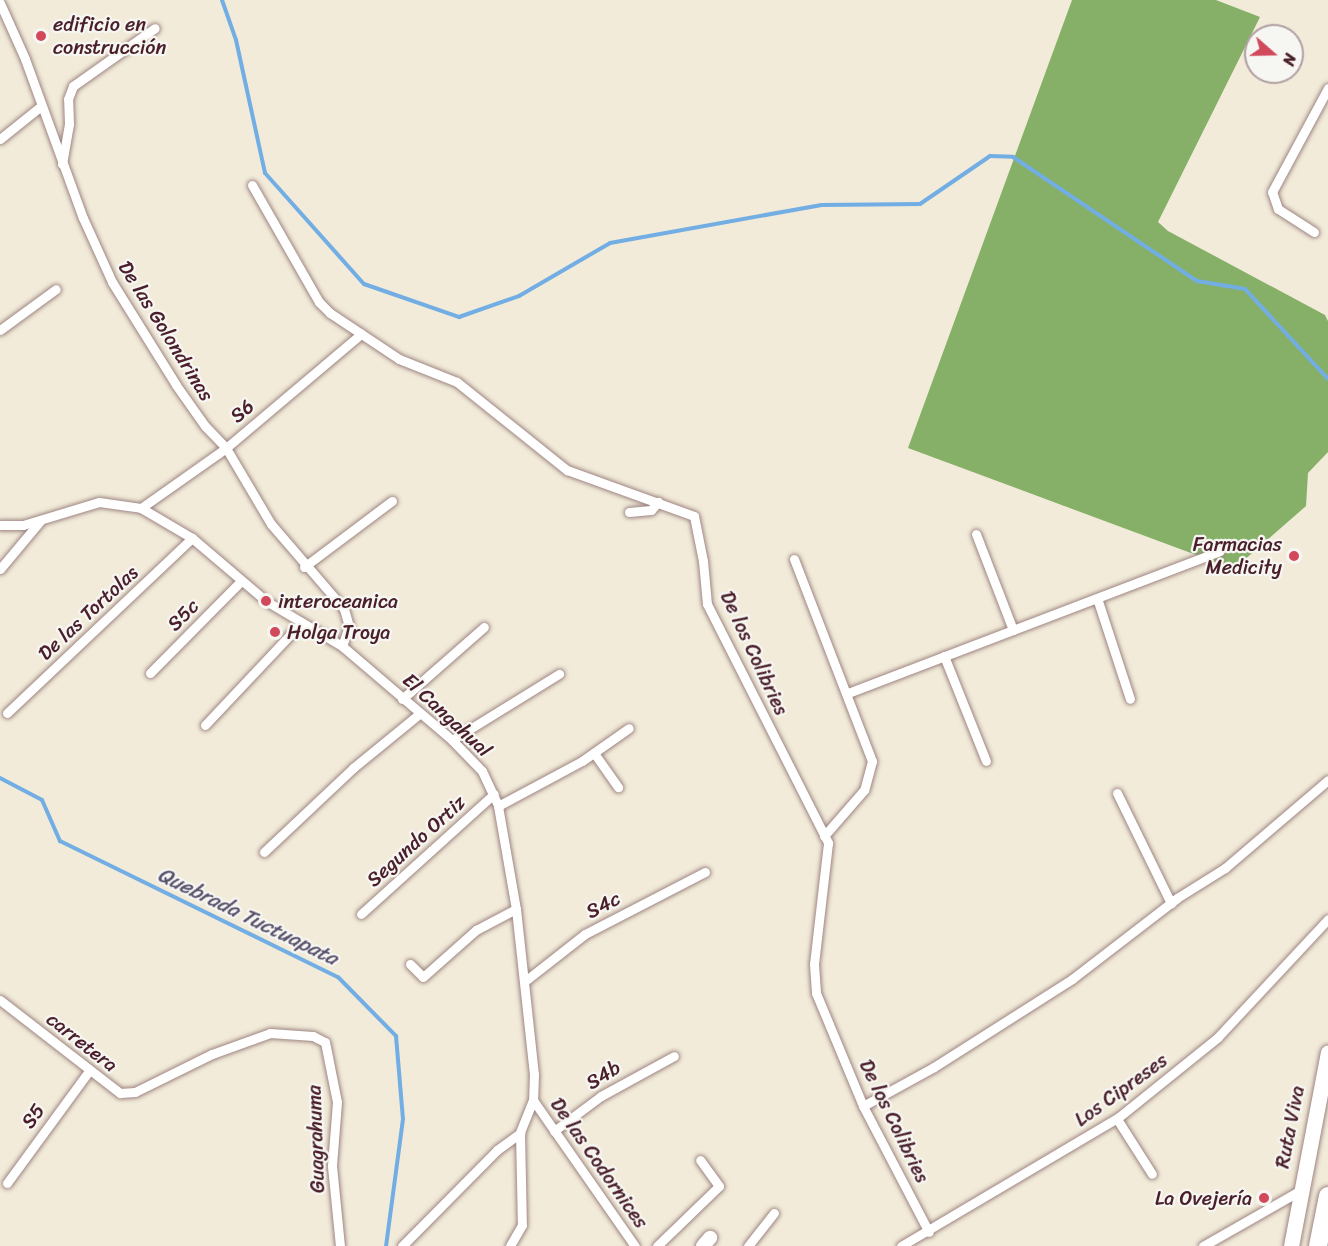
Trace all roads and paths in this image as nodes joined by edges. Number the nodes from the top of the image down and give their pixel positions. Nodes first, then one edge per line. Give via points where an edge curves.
1 (0, 3) edge
2 (155, 28) dead end
3 (1328, 88) edge
4 (41, 106) junction
5 (0, 139) edge
6 (62, 165) junction
7 (252, 185) dead end
8 (1314, 232) dead end
9 (56, 290) dead end
10 (0, 330) edge
11 (361, 334) junction
12 (226, 448) junction
13 (392, 501) dead end
14 (658, 502) junction
15 (141, 508) junction
16 (628, 512) dead end
17 (41, 520) junction
18 (0, 525) edge
19 (975, 534) dead end
20 (192, 538) junction
21 (1220, 550) dead end
22 (794, 559) dead end
23 (304, 567) junction
24 (0, 569) edge
25 (240, 582) junction
26 (1097, 598) junction
27 (302, 622) junction
28 (484, 627) dead end
29 (1013, 630) junction
30 (342, 645) junction
31 (944, 656) junction
32 (150, 673) dead end
33 (559, 674) dead end
34 (848, 693) junction
35 (402, 699) junction
36 (1130, 699) dead end
37 (7, 713) dead end
38 (419, 714) junction
39 (205, 725) dead end
40 (629, 728) dead end
41 (452, 740) junction
42 (594, 753) junction
43 (986, 760) dead end
44 (1328, 780) edge
45 (618, 787) dead end
46 (1117, 793) dead end
47 (494, 794) junction
48 (498, 806) junction
49 (824, 836) junction
50 (264, 852) dead end
51 (705, 872) dead end
52 (1171, 903) junction
53 (516, 909) junction
54 (361, 914) dead end
55 (1328, 919) edge
56 (410, 964) dead end
57 (525, 981) junction
58 (0, 1000) edge
59 (1328, 1052) edge
60 (674, 1056) dead end
61 (89, 1071) junction
62 (148, 1086) joint
63 (533, 1100) junction
64 (863, 1106) junction
65 (1117, 1119) junction
66 (554, 1131) junction
67 (520, 1133) junction
68 (700, 1160) dead end
69 (1152, 1174) dead end
70 (7, 1183) dead end
71 (1301, 1190) junction
72 (1328, 1196) edge
73 (774, 1213) dead end
74 (929, 1232) junction
75 (340, 1246) edge
76 (402, 1246) edge
77 (510, 1246) edge
78 (635, 1246) edge
79 (657, 1246) edge
80 (748, 1246) edge
81 (901, 1246) edge
82 (1203, 1246) edge
83 (1291, 1246) edge
84 (1318, 1246) edge

1 - 4 street, De las Golondrinas via 26,59
2 - 6 street via 73,86 68,99 69,124
3 - 8 street via 1272,192 1278,209
4 - 5 street
4 - 6 street, De las Golondrinas
6 - 12 street, De las Golondrinas via 117,291 176,385
7 - 11 street, De los Colibries via 319,302
9 - 10 street
11 - 12 street, S6
11 - 14 street, De los Colibries via 399,359 457,382 567,470
12 - 15 street, S6
12 - 23 street, De las Golondrinas via 271,524
13 - 23 street
14 - 16 street via 651,510
14 - 49 street, De los Colibries via 694,516 704,561 707,604
15 - 17 street, El Cangahual via 99,502
15 - 20 street, El Cangahual
17 - 18 street, El Cangahual
17 - 24 street
19 - 29 street
20 - 25 street, El Cangahual
20 - 37 street, De las Tortolas
21 - 26 street
22 - 34 street
23 - 30 street, De las Golondrinas via 344,609 349,626
25 - 27 street, El Cangahual
25 - 32 street, S5c
26 - 29 street
26 - 36 street
27 - 30 street, El Cangahual
27 - 39 street
28 - 35 street
29 - 31 street
30 - 35 street, El Cangahual
31 - 34 street
31 - 43 street
33 - 41 street
34 - 49 street via 872,761 864,790
35 - 38 street, El Cangahual
38 - 41 street, El Cangahual
38 - 50 street via 353,768
40 - 42 street, Segundo Ortiz
41 - 47 street, El Cangahual via 482,771
42 - 45 street
42 - 48 street, Segundo Ortiz
44 - 52 street via 1226,868
46 - 52 street
47 - 48 street, El Cangahual
47 - 54 street, Segundo Ortiz
48 - 53 street, El Cangahual
49 - 64 street, De los Colibries via 828,843 814,964 816,993
51 - 57 street, S4c via 585,934
52 - 64 street via 1072,979 934,1067
53 - 56 street via 476,930 423,977
53 - 57 street, El Cangahual
55 - 65 street, Los Cipreses via 1218,1037
57 - 63 street, El Cangahual
58 - 61 street, carretera
59 - 71 main road, Ruta Viva
60 - 66 street, S4b via 601,1096
61 - 62 street, carretera via 120,1093
61 - 70 street, S5
62 - 75 street, Guagrahuma via 261,1035 296,1033 325,1042 337,1102 332,1166
63 - 66 street, De las Codornices
63 - 67 street, El Cangahual
64 - 74 street, De los Colibries
65 - 69 street
65 - 74 street, Los Cipreses
66 - 78 street, De las Codornices
67 - 76 street via 497,1150
67 - 77 street, El Cangahual via 522,1225
68 - 79 street via 719,1186
71 - 82 street
71 - 83 main road, Ruta Viva
72 - 84 highway
73 - 80 street
74 - 81 street, Los Cipreses

